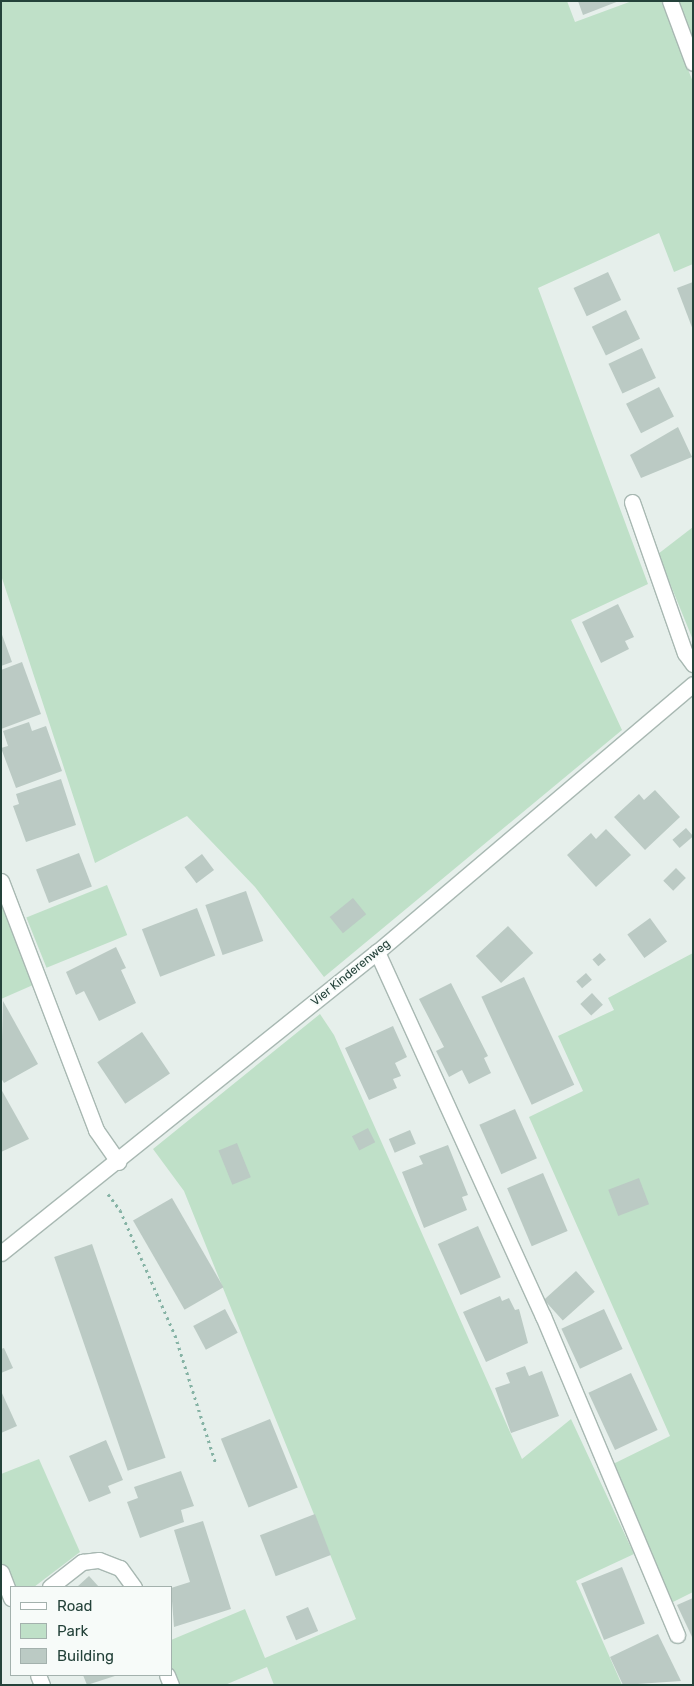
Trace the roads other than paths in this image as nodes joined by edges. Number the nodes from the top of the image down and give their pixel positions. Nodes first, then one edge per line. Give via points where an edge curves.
1 (670, 1) edge
2 (693, 62) edge
3 (632, 502) dead end
4 (693, 664) edge
5 (693, 684) edge
6 (1, 881) edge
7 (378, 952) junction
8 (118, 1162) junction
9 (1, 1253) edge
10 (1, 1572) edge
11 (51, 1586) edge
12 (133, 1586) edge
13 (10, 1595) edge
14 (677, 1635) dead end

1 - 2 street
3 - 4 street via 685,653
5 - 7 street, Vier Kinderenweg
6 - 8 street via 96,1130
7 - 8 street, Vier Kinderenweg
7 - 14 street via 543,1316
8 - 9 street, Vier Kinderenweg
10 - 13 street
11 - 12 street via 82,1562 99,1560 120,1568

